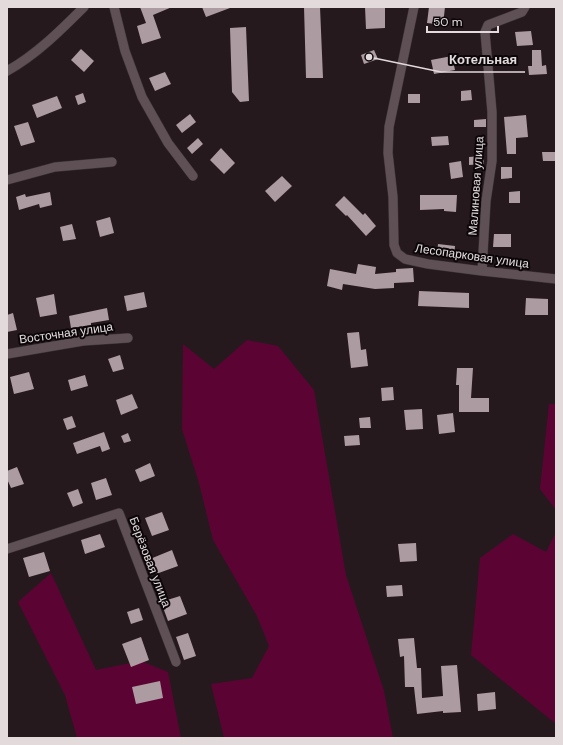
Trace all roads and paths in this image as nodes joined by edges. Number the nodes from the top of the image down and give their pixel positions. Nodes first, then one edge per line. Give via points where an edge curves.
1 (84, 7) edge
2 (114, 7) edge
3 (414, 7) edge
4 (525, 7) edge
5 (11, 69) edge
6 (112, 162) dead end
7 (193, 176) dead end
8 (7, 180) edge
9 (482, 271) junction
10 (556, 279) edge
11 (128, 338) dead end
12 (7, 354) edge
13 (7, 549) edge
14 (176, 662) dead end

1 - 5 street via 39,48
2 - 7 street via 125,51 142,97 168,143
3 - 9 street, Лесопарковая улица via 389,127 388,153 393,197 394,245 397,253 405,259
4 - 9 street, Малиновая улица via 522,12 488,25 485,32 492,112 492,161 486,201
6 - 8 street via 55,167
9 - 10 street, Лесопарковая улица
11 - 12 street, Восточная улица via 83,341
13 - 14 street, Берёзовая улица via 119,513

